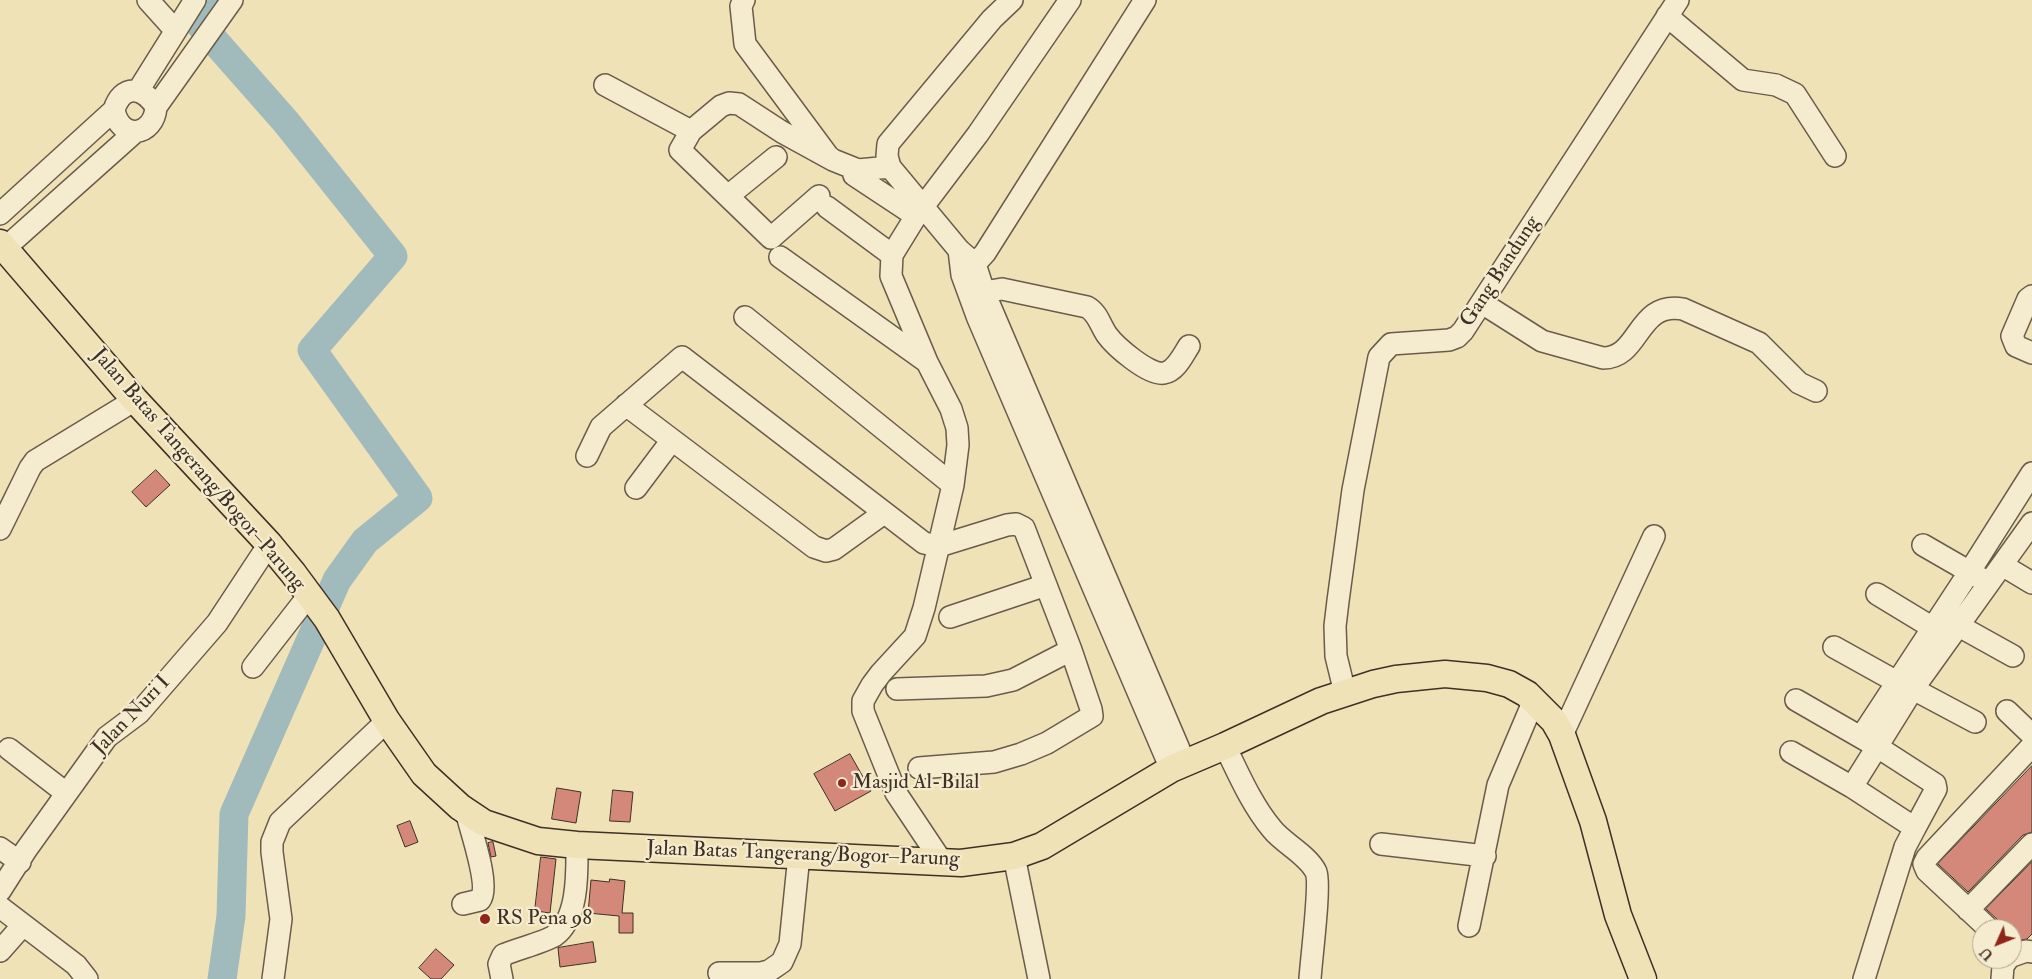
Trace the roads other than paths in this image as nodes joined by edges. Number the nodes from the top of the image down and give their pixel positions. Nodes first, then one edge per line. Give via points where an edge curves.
1 (148, 0) edge
2 (195, 0) edge
3 (232, 0) edge
4 (1012, 0) edge
5 (1070, 0) edge
6 (1144, 0) edge
7 (741, 2) edge
8 (1672, 8) edge
9 (175, 30) junction
10 (605, 85) dead end
11 (138, 91) junction
12 (156, 107) junction
13 (114, 110) junction
14 (691, 131) junction
15 (135, 132) junction
16 (1835, 156) dead end
17 (776, 157) dead end
18 (833, 160) junction
19 (890, 167) junction
20 (854, 175) dead end
21 (728, 196) junction
22 (920, 211) junction
23 (0, 214) edge
24 (2, 245) edge
25 (959, 250) junction
26 (892, 255) junction
27 (780, 257) dead end
28 (975, 264) junction
29 (984, 292) junction
30 (2032, 296) edge
31 (1482, 304) junction
32 (745, 317) dead end
33 (1189, 346) dead end
34 (2032, 353) edge
35 (927, 362) junction
36 (1816, 391) dead end
37 (135, 400) junction
38 (626, 405) junction
39 (672, 440) junction
40 (587, 456) dead end
41 (2032, 473) edge
42 (953, 485) junction
43 (636, 488) dead end
44 (884, 513) junction
45 (2032, 523) edge
46 (0, 529) edge
47 (1654, 536) dead end
48 (269, 544) junction
49 (1923, 545) dead end
50 (939, 546) junction
51 (2002, 565) junction
52 (1970, 571) junction
53 (1989, 583) junction
54 (2032, 583) edge
55 (1046, 585) junction
56 (1877, 594) dead end
57 (309, 595) junction
58 (950, 617) dead end
59 (1959, 626) junction
60 (1933, 628) junction
61 (1834, 647) dead end
62 (1071, 650) junction
63 (2013, 656) dead end
64 (253, 667) dead end
65 (1905, 686) junction
66 (897, 690) dead end
67 (1344, 693) junction
68 (1534, 700) junction
69 (1796, 700) dead end
70 (2007, 711) dead end
71 (387, 721) junction
72 (1975, 722) dead end
73 (1562, 735) junction
74 (2032, 735) edge
75 (1868, 742) junction
76 (1225, 746) junction
77 (2032, 746) edge
78 (9, 749) dead end
79 (1791, 752) dead end
80 (1178, 766) junction
81 (920, 768) dead end
82 (1852, 787) junction
83 (66, 793) junction
84 (466, 811) junction
85 (1915, 828) junction
86 (1381, 844) dead end
87 (2032, 844) edge
88 (577, 845) junction
89 (0, 848) edge
90 (799, 855) junction
91 (1014, 856) junction
92 (1484, 856) junction
93 (20, 862) junction
94 (942, 862) junction
95 (0, 891) edge
96 (463, 904) dead end
97 (0, 907) edge
98 (1968, 910) junction
99 (1978, 919) edge
100 (23, 925) junction
101 (1469, 926) dead end
102 (0, 951) edge
103 (719, 973) dead end
104 (87, 979) edge
105 (273, 979) edge
106 (502, 979) edge
107 (1039, 979) edge
108 (1310, 979) edge
109 (1643, 979) edge
110 (1864, 979) edge

1 - 9 street
2 - 9 street
3 - 12 street
4 - 19 street via 888,144
5 - 22 street via 978,134
6 - 28 street via 986,254
7 - 18 street via 744,44
8 - 16 street via 1743,80 1776,85 1794,94
8 - 31 street, Gang Bandung
9 - 11 street
10 - 14 street
11 - 12 street via 145,93
11 - 13 street via 122,95
12 - 15 street via 154,120 149,126
13 - 15 street via 120,125
13 - 23 street
14 - 18 street via 721,106 739,104
14 - 21 street via 680,150
15 - 24 street
17 - 21 street
18 - 19 street via 858,170
19 - 22 street
20 - 22 street
21 - 26 street via 771,238 823,202
22 - 25 street
22 - 26 street
24 - 37 main road, Jalan Batas Tangerang/Bogor–Parung
25 - 28 street
25 - 80 street via 962,275 977,316
26 - 35 street via 891,276
27 - 35 street
28 - 29 street
29 - 33 street via 1009,290 1087,307 1096,315 1114,344 1157,374 1173,369
29 - 80 street
30 - 34 street via 2012,336 2016,346
31 - 36 street via 1542,341 1603,358 1612,358 1626,349 1654,314 1670,306 1683,308 1759,342 1799,383
31 - 67 street, Gang Bandung via 1457,337 1391,344 1379,357 1354,482 1335,626 1336,656
32 - 42 street
35 - 42 street via 951,408 957,428
37 - 46 street via 35,462
37 - 48 main road, Jalan Batas Tangerang/Bogor–Parung
38 - 39 street
38 - 40 street via 601,427
38 - 44 street via 682,357
39 - 43 street
39 - 44 street via 814,547 826,551 834,549
41 - 52 street
42 - 50 street
44 - 50 street via 924,543
45 - 51 street
47 - 73 street
48 - 57 main road, Jalan Batas Tangerang/Bogor–Parung
48 - 83 street, Jalan Nuri I via 217,623 139,713 107,737
49 - 52 street
50 - 55 street via 1016,524 1024,528
50 - 94 street via 915,636 872,685 863,711 896,792
51 - 53 street
51 - 54 street
52 - 53 street
52 - 60 street
53 - 59 street
55 - 58 street
55 - 62 street
56 - 60 street
57 - 64 street
57 - 71 main road, Jalan Batas Tangerang/Bogor–Parung
59 - 63 street
59 - 65 street
60 - 65 street
61 - 65 street
62 - 66 street via 1013,680 986,686
62 - 81 street via 1091,709 1089,720 1047,743 994,762
65 - 72 street
65 - 75 street
67 - 68 main road, Jalan Batas Tangerang/Bogor–Parung via 1396,679 1446,674 1509,684
67 - 76 main road, Jalan Batas Tangerang/Bogor–Parung
68 - 73 main road, Jalan Batas Tangerang/Bogor–Parung via 1554,720
68 - 92 street via 1498,785
69 - 75 street
70 - 74 street
71 - 84 main road, Jalan Batas Tangerang/Bogor–Parung via 424,774
71 - 105 street via 280,822 272,842 281,919
73 - 109 main road, Jalan Batas Tangerang/Bogor–Parung via 1593,821 1618,915
75 - 82 street
75 - 85 street via 1935,784 1936,789
76 - 80 main road, Jalan Batas Tangerang/Bogor–Parung
76 - 108 street via 1262,816 1274,831 1309,861 1316,874
77 - 98 street via 1924,864 1927,871
78 - 83 street
79 - 82 street
80 - 91 main road, Jalan Batas Tangerang/Bogor–Parung via 1042,846
82 - 85 street
83 - 93 street, Jalan Nuri I
84 - 88 main road, Jalan Batas Tangerang/Bogor–Parung via 484,823 512,834 538,841
84 - 96 street via 484,890 480,900
85 - 110 street via 1905,847
86 - 92 street
87 - 98 street
88 - 90 main road, Jalan Batas Tangerang/Bogor–Parung
88 - 106 street via 577,881 565,925 552,937 503,954 499,964
89 - 93 street
90 - 94 main road, Jalan Batas Tangerang/Bogor–Parung
90 - 103 street via 790,944 782,962 761,973
91 - 94 main road, Jalan Batas Tangerang/Bogor–Parung via 961,863
91 - 107 street
92 - 101 street
93 - 95 street, Jalan Nuri I
97 - 100 street
98 - 99 street
100 - 102 street
100 - 104 street via 76,965

